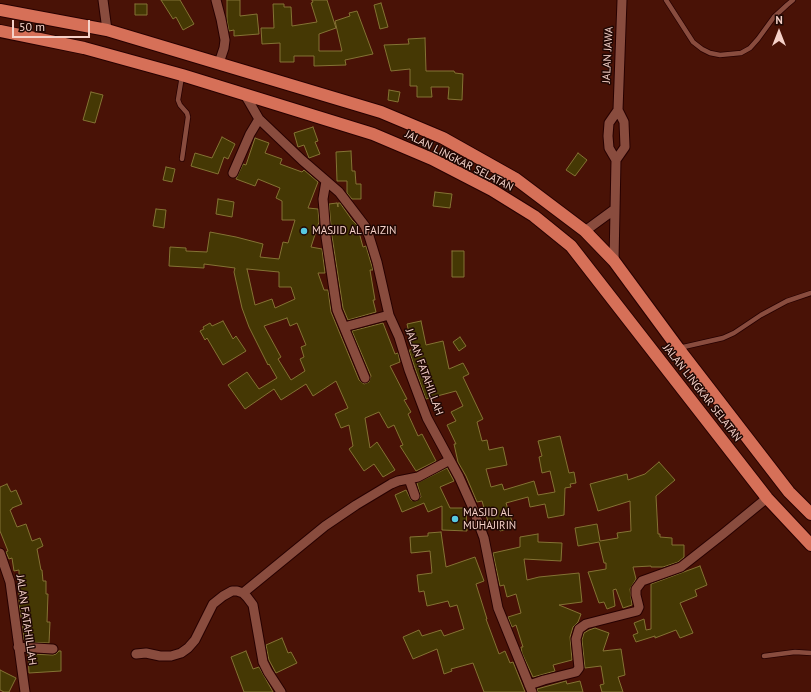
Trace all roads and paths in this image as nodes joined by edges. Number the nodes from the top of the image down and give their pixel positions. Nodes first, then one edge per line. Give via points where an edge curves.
1 (103, 0) edge
2 (216, 0) edge
3 (622, 0) edge
4 (666, 0) edge
5 (793, 0) edge
6 (0, 10) edge
7 (107, 30) junction
8 (0, 31) edge
9 (219, 63) junction
10 (182, 75) junction
11 (244, 93) junction
12 (618, 110) junction
13 (259, 119) junction
14 (182, 159) dead end
15 (616, 160) junction
16 (233, 173) dead end
17 (326, 181) junction
18 (543, 198) junction
19 (615, 209) junction
20 (534, 216) junction
21 (585, 231) junction
22 (614, 262) junction
23 (811, 293) edge
24 (389, 315) junction
25 (344, 327) junction
26 (678, 348) junction
27 (365, 378) dead end
28 (450, 460) junction
29 (409, 479) junction
30 (415, 496) dead end
31 (767, 498) junction
32 (811, 514) edge
33 (811, 546) edge
34 (0, 553) edge
35 (243, 593) junction
36 (18, 647) junction
37 (53, 649) dead end
38 (811, 652) edge
39 (136, 654) dead end
40 (764, 656) dead end
41 (530, 689) edge
42 (25, 692) edge
43 (281, 692) edge

1 - 7 street
2 - 9 street via 225,40
3 - 12 street, JALAN JAWA
4 - 5 lane via 693,42 710,53 720,55 750,48 774,17
6 - 7 highway, JALAN LINGKAR SELATAN
7 - 9 highway, JALAN LINGKAR SELATAN
8 - 10 highway, JALAN LINGKAR SELATAN via 84,48
9 - 18 highway, JALAN LINGKAR SELATAN via 381,112 443,138 516,179
10 - 11 highway, JALAN LINGKAR SELATAN
10 - 14 lane via 178,100 188,117
11 - 13 street, JALAN FATAHILLAH
11 - 20 highway, JALAN LINGKAR SELATAN via 372,134 438,162 492,190
12 - 15 street, JALAN JAWA via 624,122 624,147
12 - 15 street, JALAN JAWA via 609,123 608,136 609,148
13 - 16 street
13 - 17 street, JALAN FATAHILLAH
15 - 19 street, JALAN JAWA
17 - 24 street, JALAN FATAHILLAH via 339,192 365,226 377,262
17 - 25 street via 323,199 326,238 338,310
18 - 20 highway
18 - 21 highway, JALAN LINGKAR SELATAN
19 - 21 street
19 - 22 street, JALAN JAWA
20 - 31 highway, JALAN LINGKAR SELATAN via 571,246
21 - 22 highway, JALAN LINGKAR SELATAN
22 - 26 highway, JALAN LINGKAR SELATAN
23 - 26 lane via 787,301 723,338
24 - 25 street
24 - 28 street, JALAN FATAHILLAH via 423,407
25 - 27 street
26 - 32 highway, JALAN LINGKAR SELATAN via 789,492
28 - 29 street
28 - 41 street, JALAN FATAHILLAH via 484,538 498,608
29 - 30 street
29 - 35 street via 391,484 325,526
31 - 33 highway, JALAN LINGKAR SELATAN
31 - 41 street via 680,567 642,581 636,589 637,611 586,624 579,629 576,639 579,668 576,672 544,680
34 - 36 street, JALAN FATAHILLAH via 10,582
35 - 39 street via 232,591 214,604 195,640 181,653 172,656
35 - 43 street via 253,605 263,662
36 - 37 street
36 - 42 street, JALAN FATAHILLAH
38 - 40 lane

